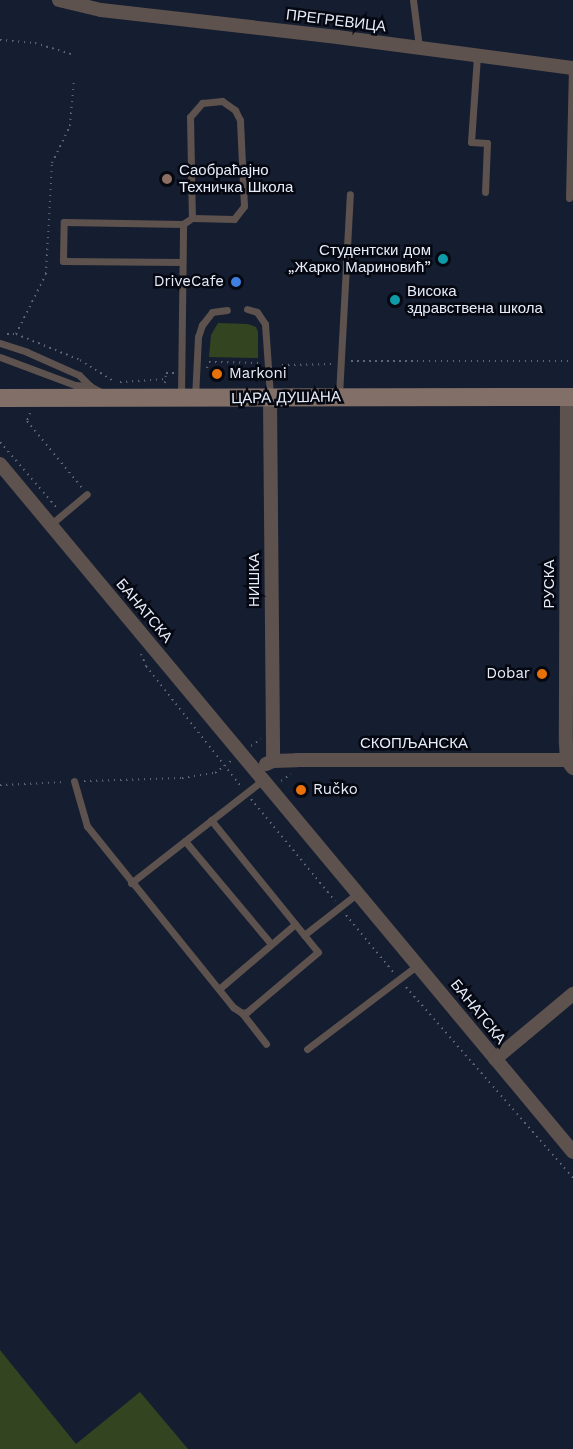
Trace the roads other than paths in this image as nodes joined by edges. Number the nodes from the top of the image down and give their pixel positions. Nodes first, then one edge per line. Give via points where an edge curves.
1 (59, 0) edge
2 (413, 0) edge
3 (419, 47) junction
4 (477, 56) junction
5 (572, 68) edge
6 (485, 192) dead end
7 (350, 194) dead end
8 (569, 198) dead end
9 (192, 218) junction
10 (183, 224) junction
11 (182, 262) junction
12 (227, 309) dead end
13 (247, 309) dead end
14 (0, 343) edge
15 (0, 357) edge
16 (90, 386) junction
17 (570, 397) edge
18 (0, 398) edge
19 (339, 398) junction
20 (117, 399) junction
21 (188, 399) junction
22 (270, 399) junction
23 (0, 464) edge
24 (87, 494) road end
25 (50, 525) junction
26 (273, 760) junction
27 (571, 763) edge
28 (261, 775) junction
29 (74, 781) road end
30 (211, 820) junction
31 (184, 841) junction
32 (131, 883) junction
33 (358, 892) junction
34 (295, 924) junction
35 (304, 935) junction
36 (271, 944) junction
37 (419, 964) junction
38 (219, 989) junction
39 (573, 994) edge
40 (242, 1013) junction
41 (266, 1044) dead end
42 (307, 1049) dead end
43 (495, 1059) junction
44 (573, 1152) edge

1 - 3 street, ПРЕГРЕВИЦА via 101,10
2 - 3 lane
3 - 4 street, ПРЕГРЕВИЦА
4 - 5 street, ПРЕГРЕВИЦА
4 - 6 lane via 471,142 487,143
5 - 8 lane
7 - 19 lane
9 - 9 lane via 234,219 244,206 240,120 235,110 222,101 202,103 190,117
9 - 10 lane
10 - 11 lane
10 - 11 lane via 64,222 63,232 63,261
11 - 21 lane
12 - 21 lane via 212,312 202,325
13 - 22 lane via 257,312 265,324
14 - 16 lane via 79,375
15 - 16 lane via 75,385
16 - 20 lane
17 - 19 main road, ЦАРА ДУШАНА
17 - 27 street, РУСКА
18 - 20 main road, ЦАРА ДУШАНА
19 - 22 main road, ЦАРА ДУШАНА
20 - 21 main road, ЦАРА ДУШАНА
21 - 22 main road, ЦАРА ДУШАНА
22 - 26 street, НИШКА
23 - 25 street, БАНАТСКА
24 - 25 lane
25 - 28 street, БАНАТСКА
26 - 27 street, СКОПЉАНСКА
26 - 28 street
28 - 30 lane
28 - 33 street, БАНАТСКА
29 - 32 lane via 87,826
30 - 31 lane
30 - 34 lane
31 - 32 lane
31 - 36 lane
32 - 38 lane
33 - 35 lane
33 - 37 street, БАНАТСКА
34 - 35 lane
34 - 36 lane
35 - 40 lane via 318,952
36 - 38 lane
37 - 42 lane
37 - 43 street, БАНАТСКА
38 - 40 lane
39 - 43 street
40 - 41 lane
43 - 44 street, БАНАТСКА

